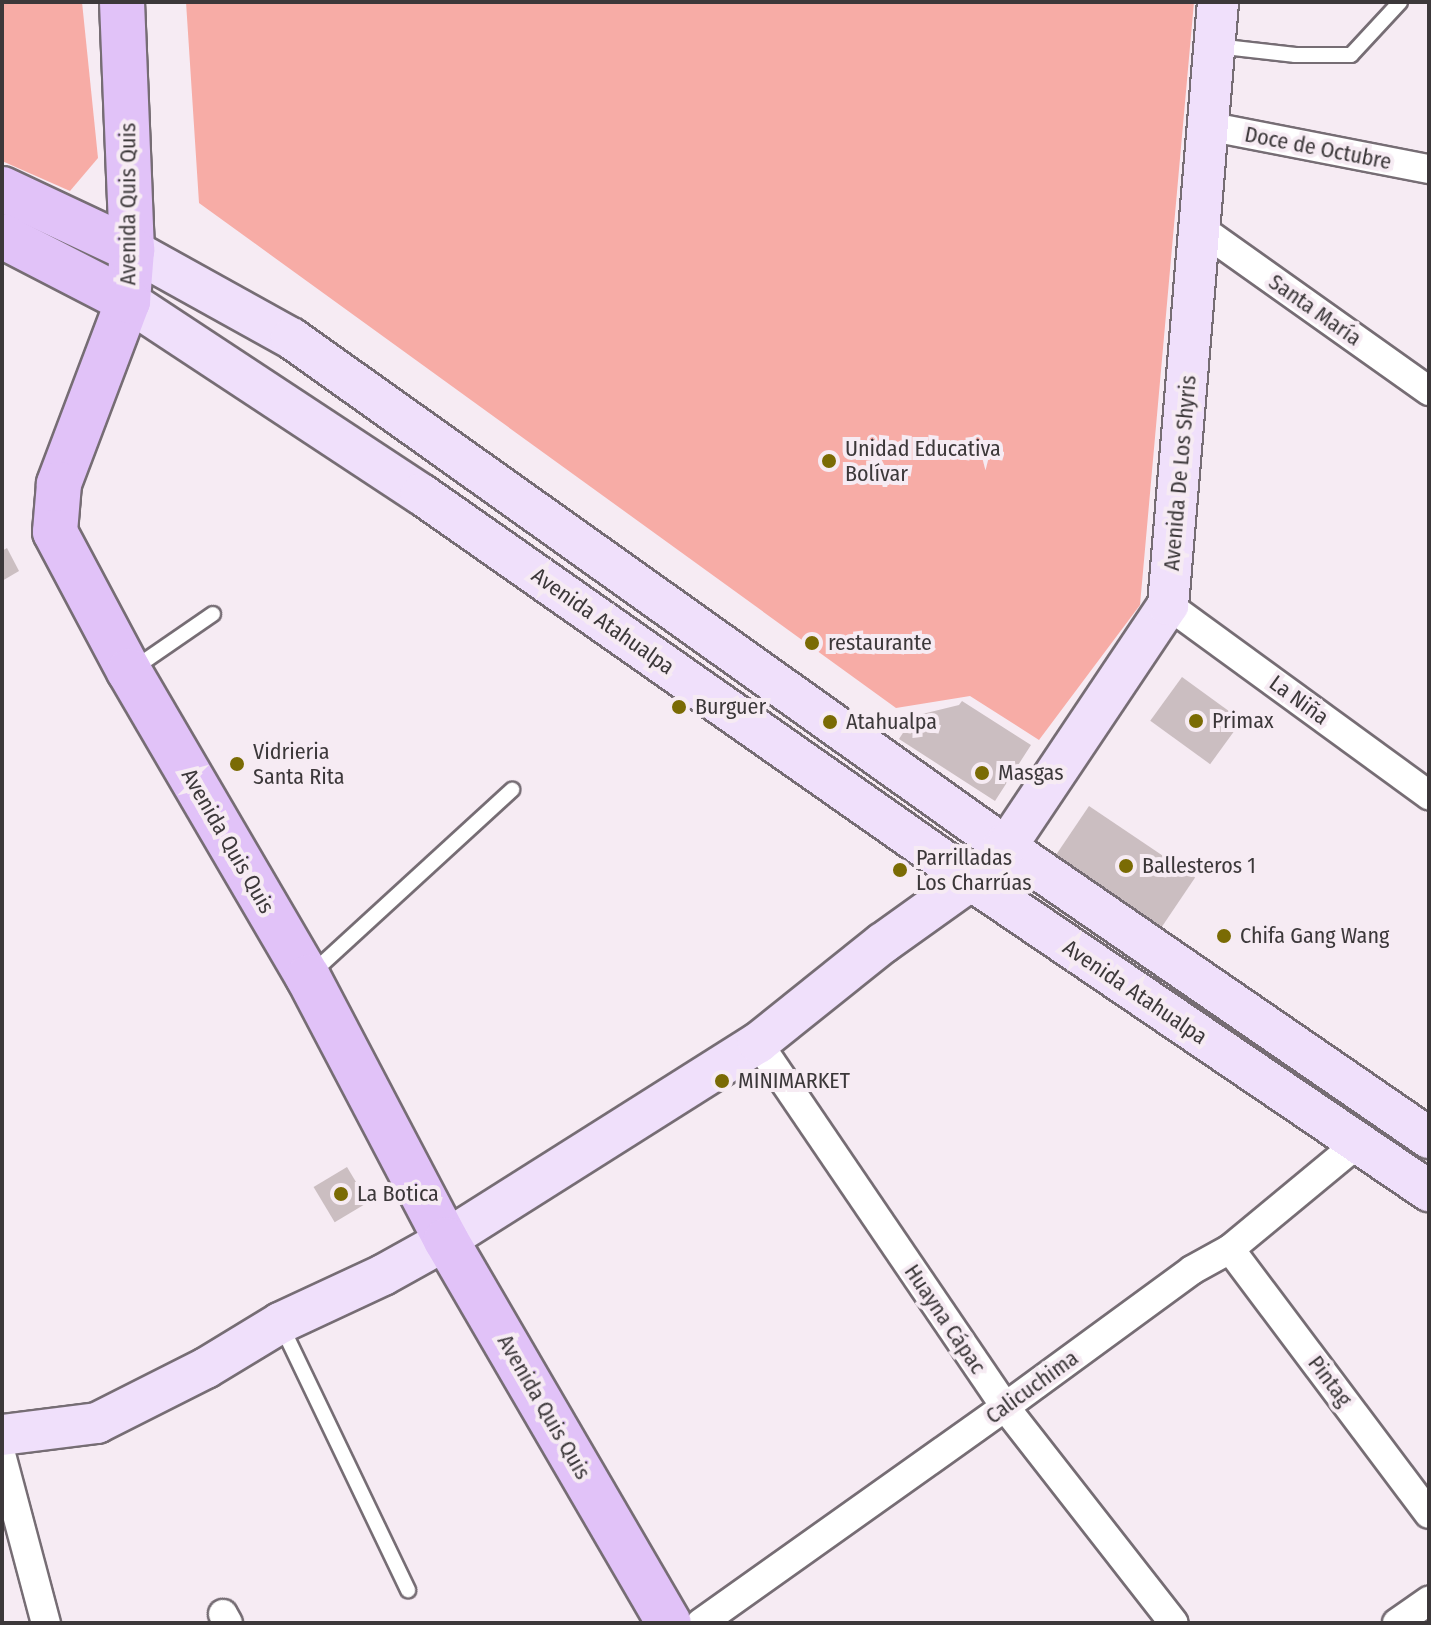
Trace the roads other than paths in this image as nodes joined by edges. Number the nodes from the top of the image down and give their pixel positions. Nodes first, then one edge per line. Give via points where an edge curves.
1 (122, 2) edge
2 (1218, 2) edge
3 (1400, 2) edge
4 (1214, 45) junction
5 (1207, 126) junction
6 (1429, 169) edge
7 (2, 189) edge
8 (1201, 229) junction
9 (2, 236) edge
10 (132, 250) junction
11 (128, 301) junction
12 (1429, 391) edge
13 (1168, 605) junction
14 (213, 614) dead end
15 (129, 671) junction
16 (512, 790) dead end
17 (1429, 795) edge
18 (1006, 847) junction
19 (971, 880) junction
20 (308, 977) junction
21 (758, 1043) junction
22 (1414, 1127) edge
23 (1429, 1148) edge
24 (1368, 1150) junction
25 (1429, 1180) edge
26 (1429, 1191) edge
27 (446, 1240) junction
28 (1230, 1249) junction
29 (280, 1323) junction
30 (1005, 1407) junction
31 (2, 1435) edge
32 (2, 1458) edge
33 (1429, 1514) edge
34 (408, 1590) dead end
35 (1429, 1601) edge
36 (46, 1623) edge
37 (669, 1623) edge
38 (701, 1623) edge
39 (1174, 1623) edge
40 (1397, 1623) edge

1 - 10 main road, Avenida Quis Quis
2 - 4 main road, Avenida De Los Shyris
3 - 4 lane via 1351,55 1295,55
4 - 5 main road, Avenida De Los Shyris
5 - 6 street, Doce de Octubre
5 - 8 main road, Avenida De Los Shyris
7 - 10 main road
8 - 12 street, Santa María
8 - 13 main road, Avenida De Los Shyris
9 - 11 main road, Avenida Atahualpa
10 - 11 main road, Avenida Quis Quis
10 - 18 main road, Avenida Atahualpa via 291,338
11 - 15 main road, Avenida Quis Quis via 59,484 55,532
11 - 19 main road, Avenida Atahualpa via 421,494
13 - 17 street, La Niña
13 - 18 main road, Avenida De Los Shyris
14 - 15 lane
15 - 20 main road, Avenida Quis Quis
16 - 20 lane
18 - 19 main road, Avenida De Los Shyris
18 - 22 main road, Avenida Atahualpa
19 - 21 main road, Avenida De Los Shyris
19 - 24 main road, Avenida Atahualpa
20 - 27 main road, Avenida Quis Quis
21 - 27 main road, Avenida De Los Shyris
21 - 30 street, Huayna Cápac
22 - 23 main road, Avenida Atahualpa
24 - 25 main road
24 - 26 main road, Avenida Atahualpa
24 - 28 street, Calicuchima
27 - 29 main road, Avenida De Los Shyris
27 - 37 main road, Avenida Quis Quis
28 - 30 street, Calicuchima via 1192,1270
28 - 33 street, Pintag
29 - 31 main road, Avenida De Los Shyris via 206,1368 97,1423
29 - 34 lane
30 - 38 street, Calicuchima
30 - 39 street, Huayna Cápac
32 - 36 street
35 - 40 street

